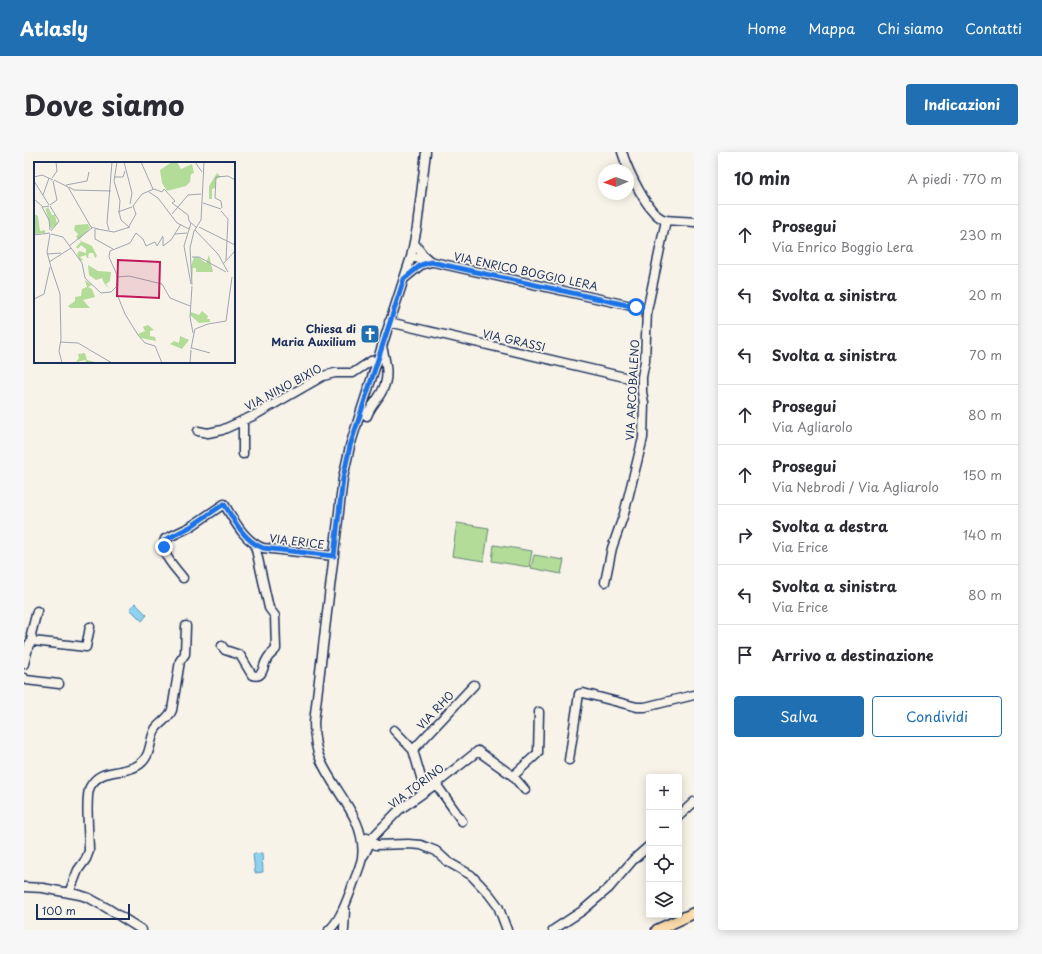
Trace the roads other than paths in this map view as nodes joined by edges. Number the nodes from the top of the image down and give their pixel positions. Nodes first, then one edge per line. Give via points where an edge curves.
1 (426, 152) edge
2 (622, 152) edge
3 (666, 220) junction
4 (694, 222) edge
5 (414, 243) junction
6 (411, 257) junction
7 (431, 262) junction
8 (404, 279) junction
9 (395, 304) junction
10 (636, 307) dead end
11 (389, 322) junction
12 (406, 326) junction
13 (383, 342) junction
14 (377, 360) junction
15 (633, 379) dead end
16 (363, 415) junction
17 (243, 420) junction
18 (198, 431) dead end
19 (243, 454) dead end
20 (255, 545) junction
21 (334, 556) junction
22 (184, 578) dead end
23 (605, 582) dead end
24 (37, 611) dead end
25 (186, 626) dead end
26 (90, 627) dead end
27 (33, 642) junction
28 (222, 646) dead end
29 (24, 664) edge
30 (24, 678) edge
31 (59, 684) dead end
32 (474, 685) dead end
33 (694, 695) edge
34 (539, 712) dead end
35 (394, 730) dead end
36 (413, 750) junction
37 (569, 760) dead end
38 (512, 776) junction
39 (436, 784) junction
40 (525, 790) dead end
41 (425, 791) junction
42 (694, 802) edge
43 (682, 813) edge
44 (462, 821) dead end
45 (361, 832) junction
46 (370, 841) junction
47 (646, 849) edge
48 (362, 859) junction
49 (24, 888) edge
50 (69, 893) junction
51 (347, 898) junction
52 (694, 913) edge
53 (344, 920) junction
54 (335, 927) edge
55 (142, 930) edge
56 (329, 930) edge
57 (344, 930) edge
58 (352, 930) edge
59 (507, 930) edge
60 (553, 930) edge
61 (657, 930) edge

1 - 5 street
2 - 3 street via 646,202 654,213
3 - 4 street
3 - 23 street, VIA ARCOBALENO via 647,311 642,377 643,438
5 - 6 street
5 - 7 street
6 - 7 street, VIA ENRICO BOGGIO LERA
6 - 8 street
7 - 8 street via 421,265
7 - 10 street, VIA ENRICO BOGGIO LERA
8 - 9 street
9 - 11 street
9 - 12 street via 398,317
11 - 12 street, VIA GRASSI
11 - 13 street
12 - 13 street via 389,332
12 - 15 street, VIA GRASSI
13 - 14 street
13 - 16 street via 387,376 383,389
14 - 16 street
14 - 17 street, VIA NINO BIXIO via 353,373 323,376
16 - 21 street via 346,464
17 - 18 street, VIA NINO BIXIO via 214,432
17 - 19 street
20 - 21 street, VIA ERICE
20 - 22 street, VIA ERICE via 243,533 224,504 165,540 165,554
20 - 28 street via 269,608 275,616 276,649 266,660 263,672 256,677 252,676 240,655 225,650
21 - 45 street via 314,738 322,765
24 - 27 street via 31,634
25 - 50 street via 185,654 180,660 172,710 155,730 145,760 130,769 101,775 90,787 89,851
26 - 27 street via 87,645 84,648
27 - 29 street via 29,644
30 - 31 street
32 - 36 street, VIA RHO
33 - 37 street via 637,707 583,692 579,694
34 - 38 street via 538,753
35 - 36 street
36 - 41 street
38 - 39 street, VIA TORINO via 478,751
38 - 40 street
39 - 41 street, VIA TORINO
39 - 44 street
41 - 46 street, VIA TORINO via 399,810
42 - 43 street
45 - 46 street
45 - 48 street
46 - 48 street, VIA TORINO
46 - 59 street via 376,845 421,845 436,851 448,862 471,874 489,894 498,906
47 - 60 street via 605,892
48 - 51 street, VIA TORINO
49 - 50 street via 43,888
50 - 55 street via 96,901
51 - 53 street
51 - 54 street
52 - 61 main road
53 - 57 street
53 - 58 street
54 - 56 street

